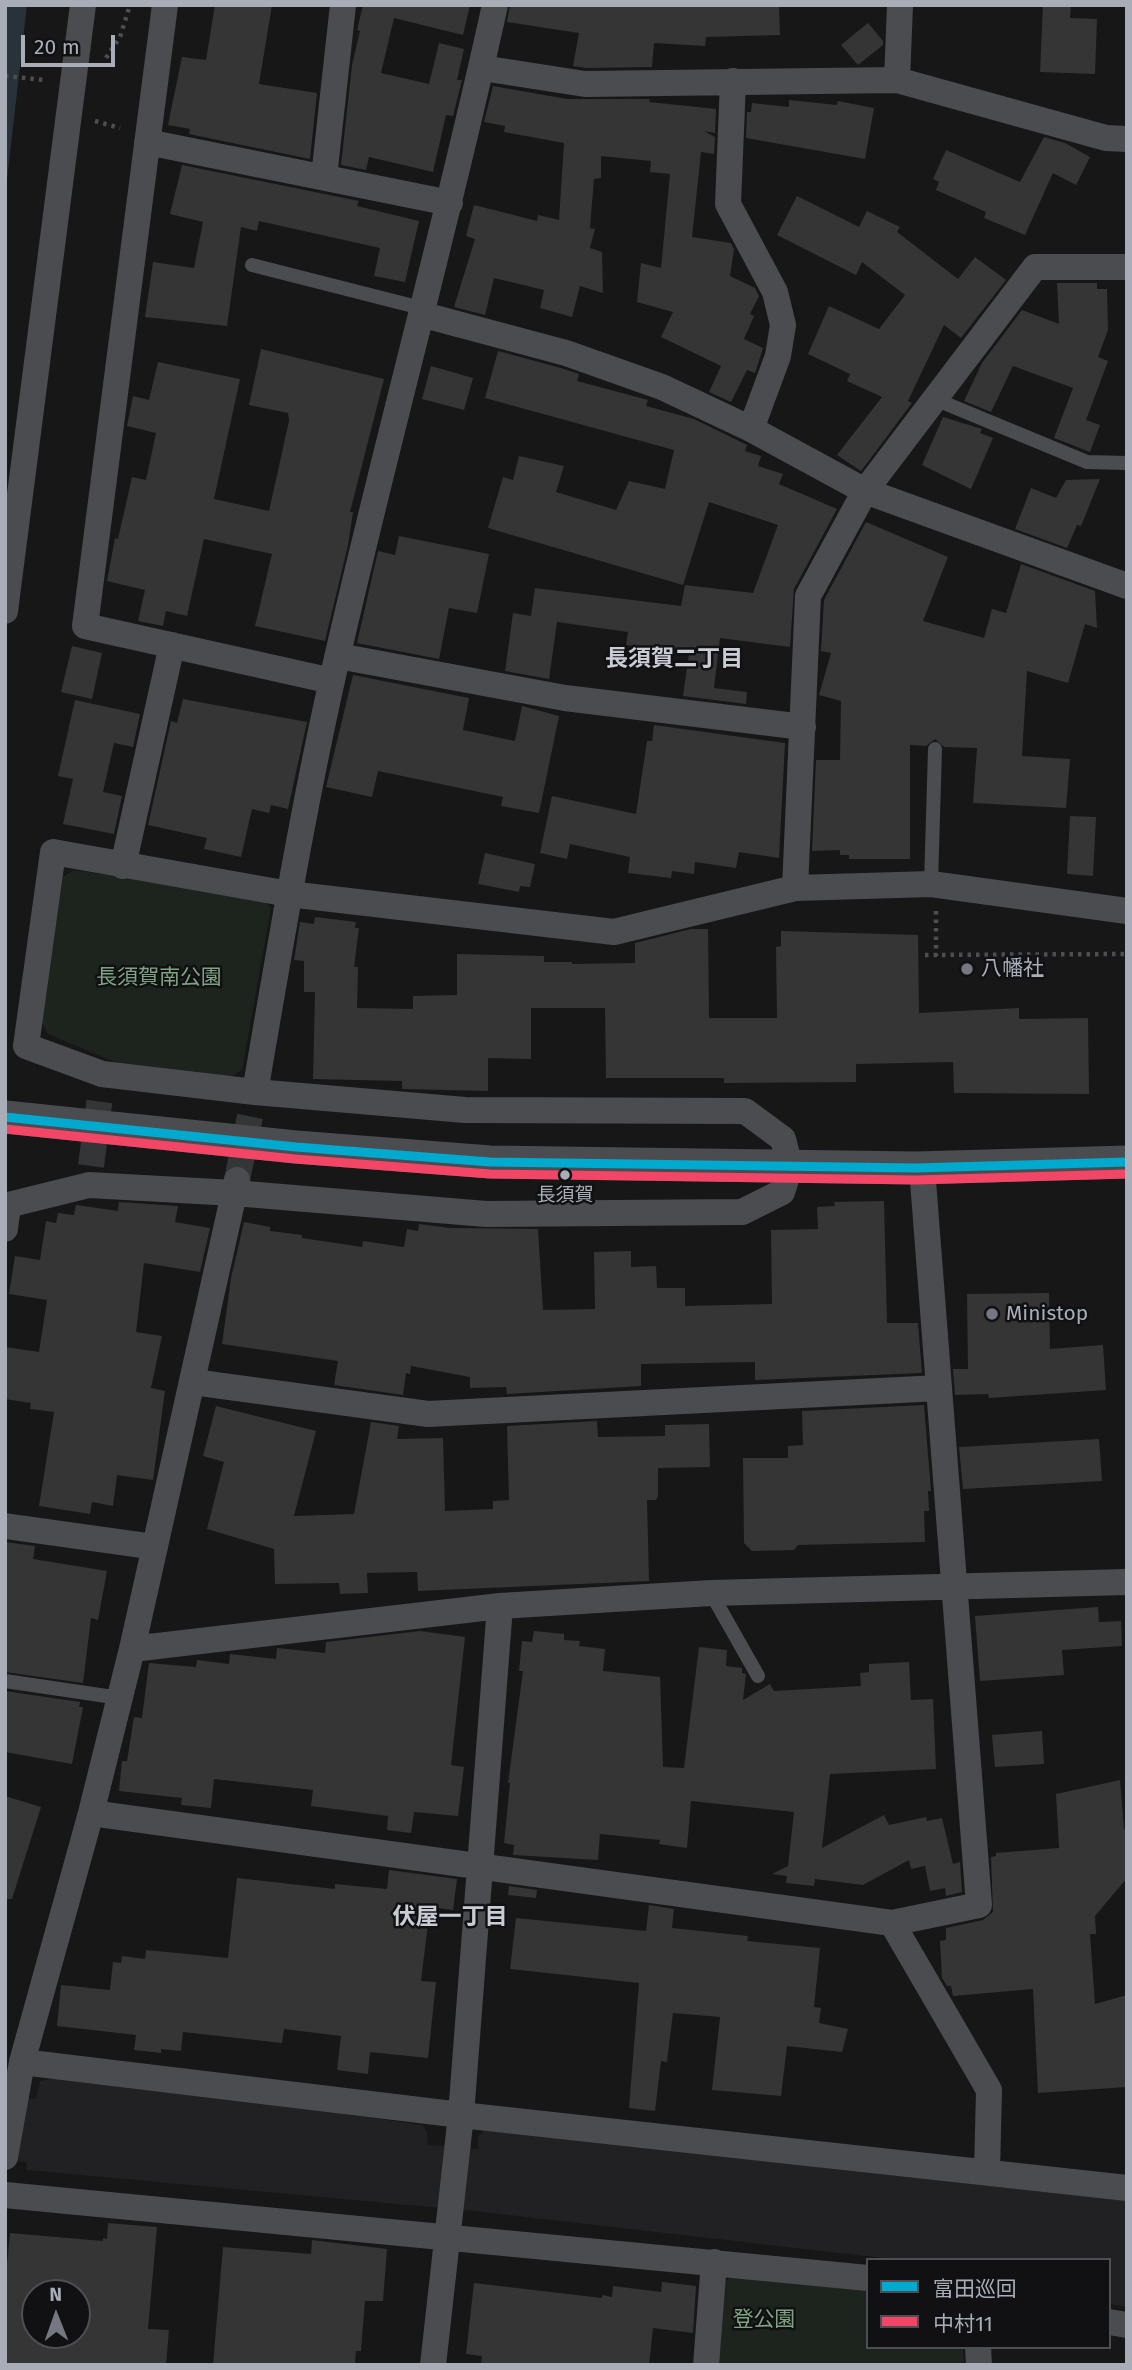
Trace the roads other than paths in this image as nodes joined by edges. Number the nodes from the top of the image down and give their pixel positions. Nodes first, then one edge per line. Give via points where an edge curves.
1 (83, 5) edge
2 (165, 5) edge
3 (343, 5) edge
4 (495, 5) edge
5 (900, 5) edge
6 (482, 68) junction
7 (897, 80) junction
8 (733, 81) junction
9 (1127, 139) edge
10 (147, 142) junction
11 (324, 177) junction
12 (450, 203) junction
13 (252, 265) dead end
14 (1127, 267) edge
15 (424, 312) junction
16 (937, 400) junction
17 (751, 429) junction
18 (1127, 463) edge
19 (865, 491) junction
20 (1127, 586) edge
21 (5, 611) edge
22 (172, 645) junction
23 (335, 668) junction
24 (803, 727) junction
25 (935, 749) dead end
26 (123, 866) junction
27 (933, 884) junction
28 (795, 888) junction
29 (289, 894) junction
30 (1127, 911) edge
31 (255, 1092) junction
32 (5, 1117) edge
33 (1127, 1162) edge
34 (790, 1167) junction
35 (922, 1168) junction
36 (236, 1186) junction
37 (5, 1229) edge
38 (193, 1382) junction
39 (939, 1388) junction
40 (5, 1526) edge
41 (155, 1547) junction
42 (1127, 1582) edge
43 (954, 1588) junction
44 (711, 1592) junction
45 (500, 1606) junction
46 (132, 1649) junction
47 (758, 1676) dead end
48 (5, 1681) edge
49 (120, 1698) junction
50 (91, 1813) junction
51 (480, 1866) junction
52 (892, 1923) junction
53 (22, 2062) junction
54 (461, 2115) junction
55 (5, 2157) edge
56 (987, 2172) junction
57 (1127, 2188) edge
58 (5, 2195) edge
59 (447, 2237) junction
60 (714, 2262) junction
61 (866, 2278) edge
62 (433, 2365) edge
63 (706, 2365) edge

1 - 21 street
2 - 10 street
3 - 11 street
4 - 6 street
5 - 7 street
6 - 8 street via 585,84
6 - 12 street
7 - 8 street
7 - 9 street via 1106,138
8 - 17 street via 728,205 775,292 783,325 778,356
10 - 11 street
10 - 22 street via 85,626
11 - 12 street
12 - 15 street
13 - 15 lane
14 - 16 street via 1035,267
15 - 17 street via 662,387
15 - 23 street
16 - 18 lane via 1087,462
16 - 19 street
17 - 19 street
19 - 20 street
19 - 24 street via 808,596
22 - 23 street
22 - 26 street
23 - 24 street
23 - 29 street
24 - 28 street
25 - 27 lane
26 - 29 street
26 - 31 street via 52,852 26,1046 101,1082
27 - 28 street
27 - 30 street
28 - 29 street via 614,932
29 - 31 street
31 - 34 street via 465,1110 745,1111 783,1139
32 - 34 street via 490,1162
33 - 35 street
34 - 35 street
34 - 36 street via 782,1192 742,1212 486,1213
35 - 39 street
36 - 37 street via 90,1176 8,1205
36 - 38 street
38 - 39 street via 428,1414
38 - 41 street
39 - 43 street
40 - 41 street
41 - 46 street
42 - 43 street
43 - 44 street
43 - 52 street via 979,1905
44 - 45 street
44 - 47 lane
45 - 46 street
45 - 51 street
46 - 49 street
48 - 49 lane
49 - 50 street
50 - 51 street
50 - 53 street
51 - 52 street
51 - 54 street
52 - 56 street via 989,2090
53 - 54 street
53 - 55 street
54 - 56 street
54 - 59 street
56 - 57 street
58 - 59 street
59 - 60 street
59 - 62 street
60 - 61 street
60 - 63 street

